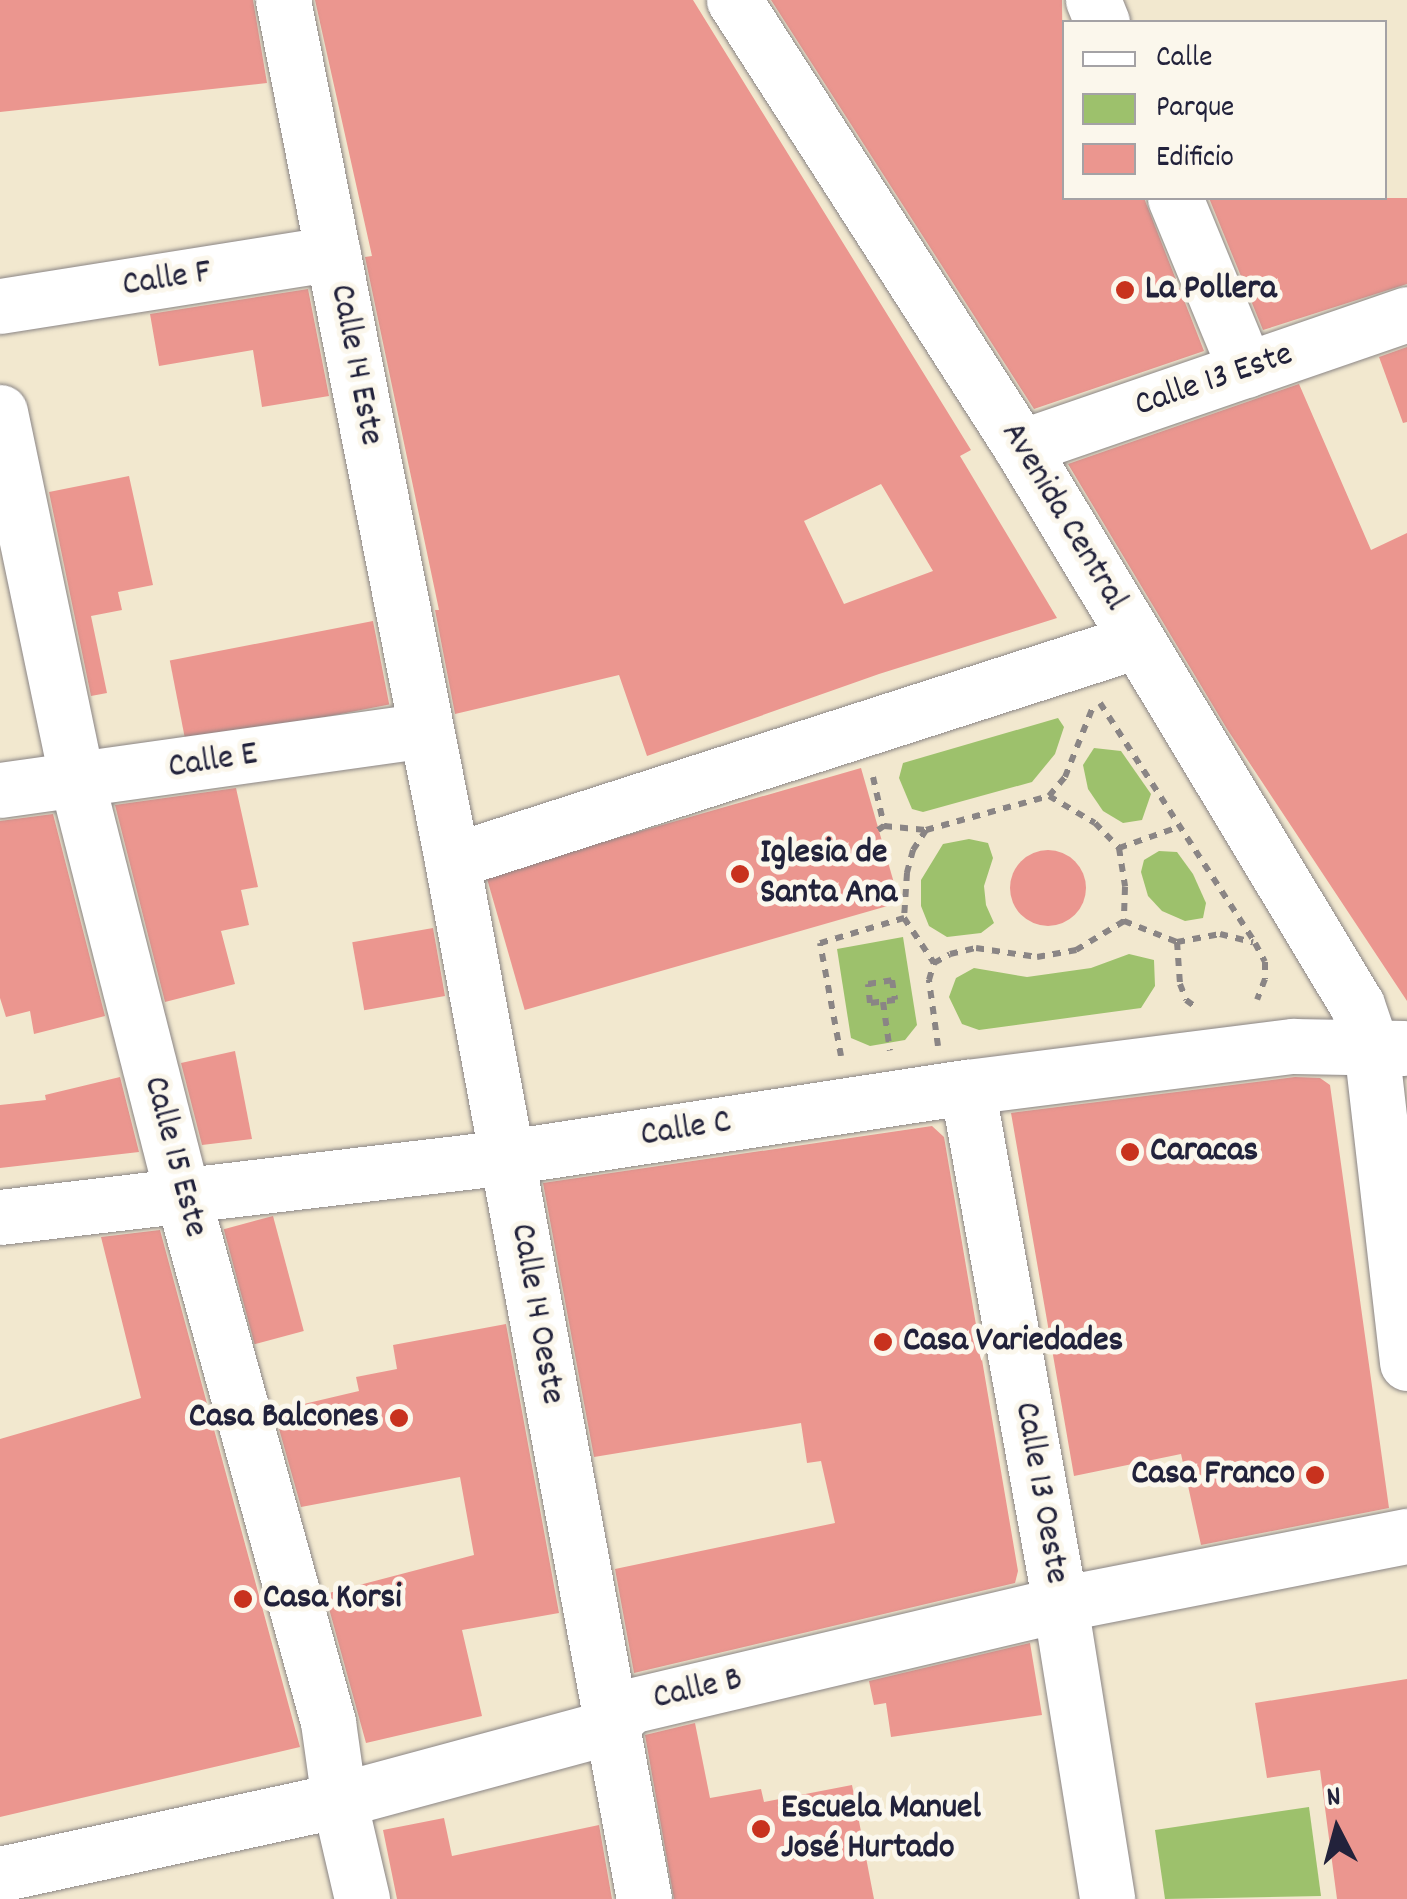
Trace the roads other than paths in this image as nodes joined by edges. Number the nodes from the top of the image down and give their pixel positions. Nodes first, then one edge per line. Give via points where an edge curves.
1 (283, 0) edge
2 (734, 0) edge
3 (1175, 200) edge
4 (333, 252) junction
5 (0, 306) edge
6 (1407, 314) edge
7 (1246, 370) junction
8 (0, 412) edge
9 (1021, 446) junction
10 (1137, 641) junction
11 (426, 730) junction
12 (77, 782) junction
13 (0, 790) edge
14 (452, 861) junction
15 (1389, 1047) edge
16 (953, 1070) junction
17 (508, 1157) junction
18 (183, 1197) junction
19 (0, 1217) edge
20 (1407, 1362) edge
21 (1407, 1536) edge
22 (1060, 1604) junction
23 (609, 1727) junction
24 (339, 1800) junction
25 (0, 1874) edge
26 (362, 1899) edge
27 (644, 1899) edge
28 (1107, 1899) edge

1 - 4 street, Calle 14 Este
2 - 9 street, Avenida Central
3 - 7 street
4 - 5 street, Calle F
4 - 11 street, Calle 14 Este
6 - 7 street, Calle 13 Este
7 - 9 street, Calle 13 Este
8 - 12 street, Calle 15 Este
9 - 10 street, Avenida Central
10 - 14 street
10 - 15 street, Avenida Central via 1357,1005
11 - 12 street, Calle E
11 - 14 street, Calle 14 Oeste
12 - 13 street, Calle E
12 - 18 street, Calle 15 Este
14 - 17 street, Calle 14 Oeste
15 - 16 street, Calle C via 1293,1046
15 - 20 street, Avenida Central
16 - 17 street, Calle C
16 - 22 street, Calle 13 Oeste
17 - 18 street, Calle C
17 - 23 street, Calle 14 Oeste
18 - 19 street, Calle C
18 - 24 street, Calle 15 Este via 328,1722
21 - 22 street, Calle B
22 - 23 street, Calle B via 630,1706
22 - 28 street, Calle 13 Oeste
23 - 24 street, Calle B
23 - 27 street, Calle 14 Oeste
24 - 25 street, Calle B
24 - 26 street, Calle 15 Este

